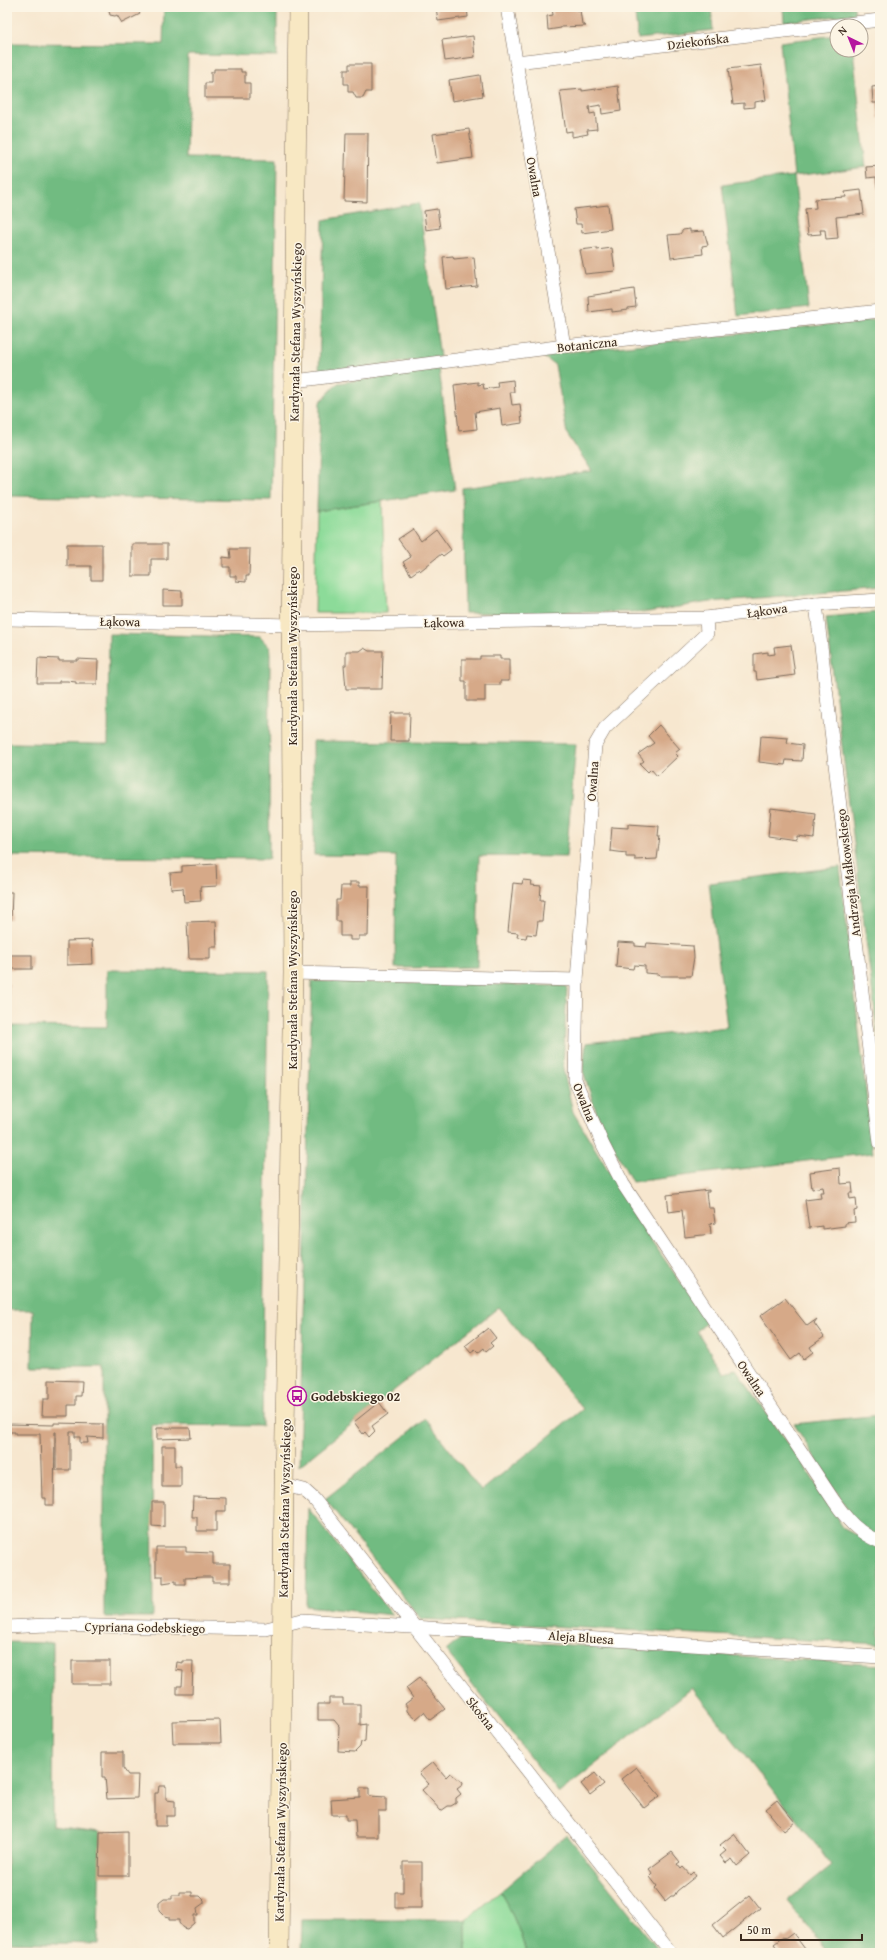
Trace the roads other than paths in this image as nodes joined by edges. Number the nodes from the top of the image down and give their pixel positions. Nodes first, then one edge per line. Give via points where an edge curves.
1 (298, 7) edge
2 (507, 7) edge
3 (880, 20) edge
4 (516, 62) junction
5 (880, 311) edge
6 (564, 346) junction
7 (295, 382) junction
8 (880, 600) edge
9 (816, 604) junction
10 (706, 618) junction
11 (7, 619) edge
12 (291, 625) junction
13 (293, 973) junction
14 (577, 980) junction
15 (880, 1143) edge
16 (284, 1485) junction
17 (880, 1542) edge
18 (282, 1626) junction
19 (415, 1626) junction
20 (7, 1627) edge
21 (880, 1657) edge
22 (279, 1953) edge
23 (671, 1953) edge

1 - 7 main road, Kardynała Stefana Wyszyńskiego
2 - 4 street, Owalna
3 - 4 street, Dziekońska
4 - 6 street, Owalna
5 - 6 street, Botaniczna
6 - 7 street, Botaniczna
7 - 12 main road, Kardynała Stefana Wyszyńskiego
8 - 9 street, Łąkowa
9 - 10 street, Łąkowa
9 - 15 street, Andrzeja Małkowskiego
10 - 12 street, Łąkowa
10 - 14 street, Owalna via 707,633 605,728 595,745
11 - 12 street, Łąkowa
12 - 13 main road, Kardynała Stefana Wyszyńskiego
13 - 14 street
13 - 16 main road, Kardynała Stefana Wyszyńskiego
14 - 17 street, Owalna via 575,1080 623,1184 834,1501 864,1535
16 - 18 main road, Kardynała Stefana Wyszyńskiego
16 - 19 street, Skośna via 304,1490 314,1498
18 - 19 street, Aleja Bluesa via 302,1620
18 - 20 street, Cypriana Godebskiego via 266,1630 46,1625
18 - 22 main road, Kardynała Stefana Wyszyńskiego
19 - 21 street, Aleja Bluesa
19 - 23 street, Skośna

